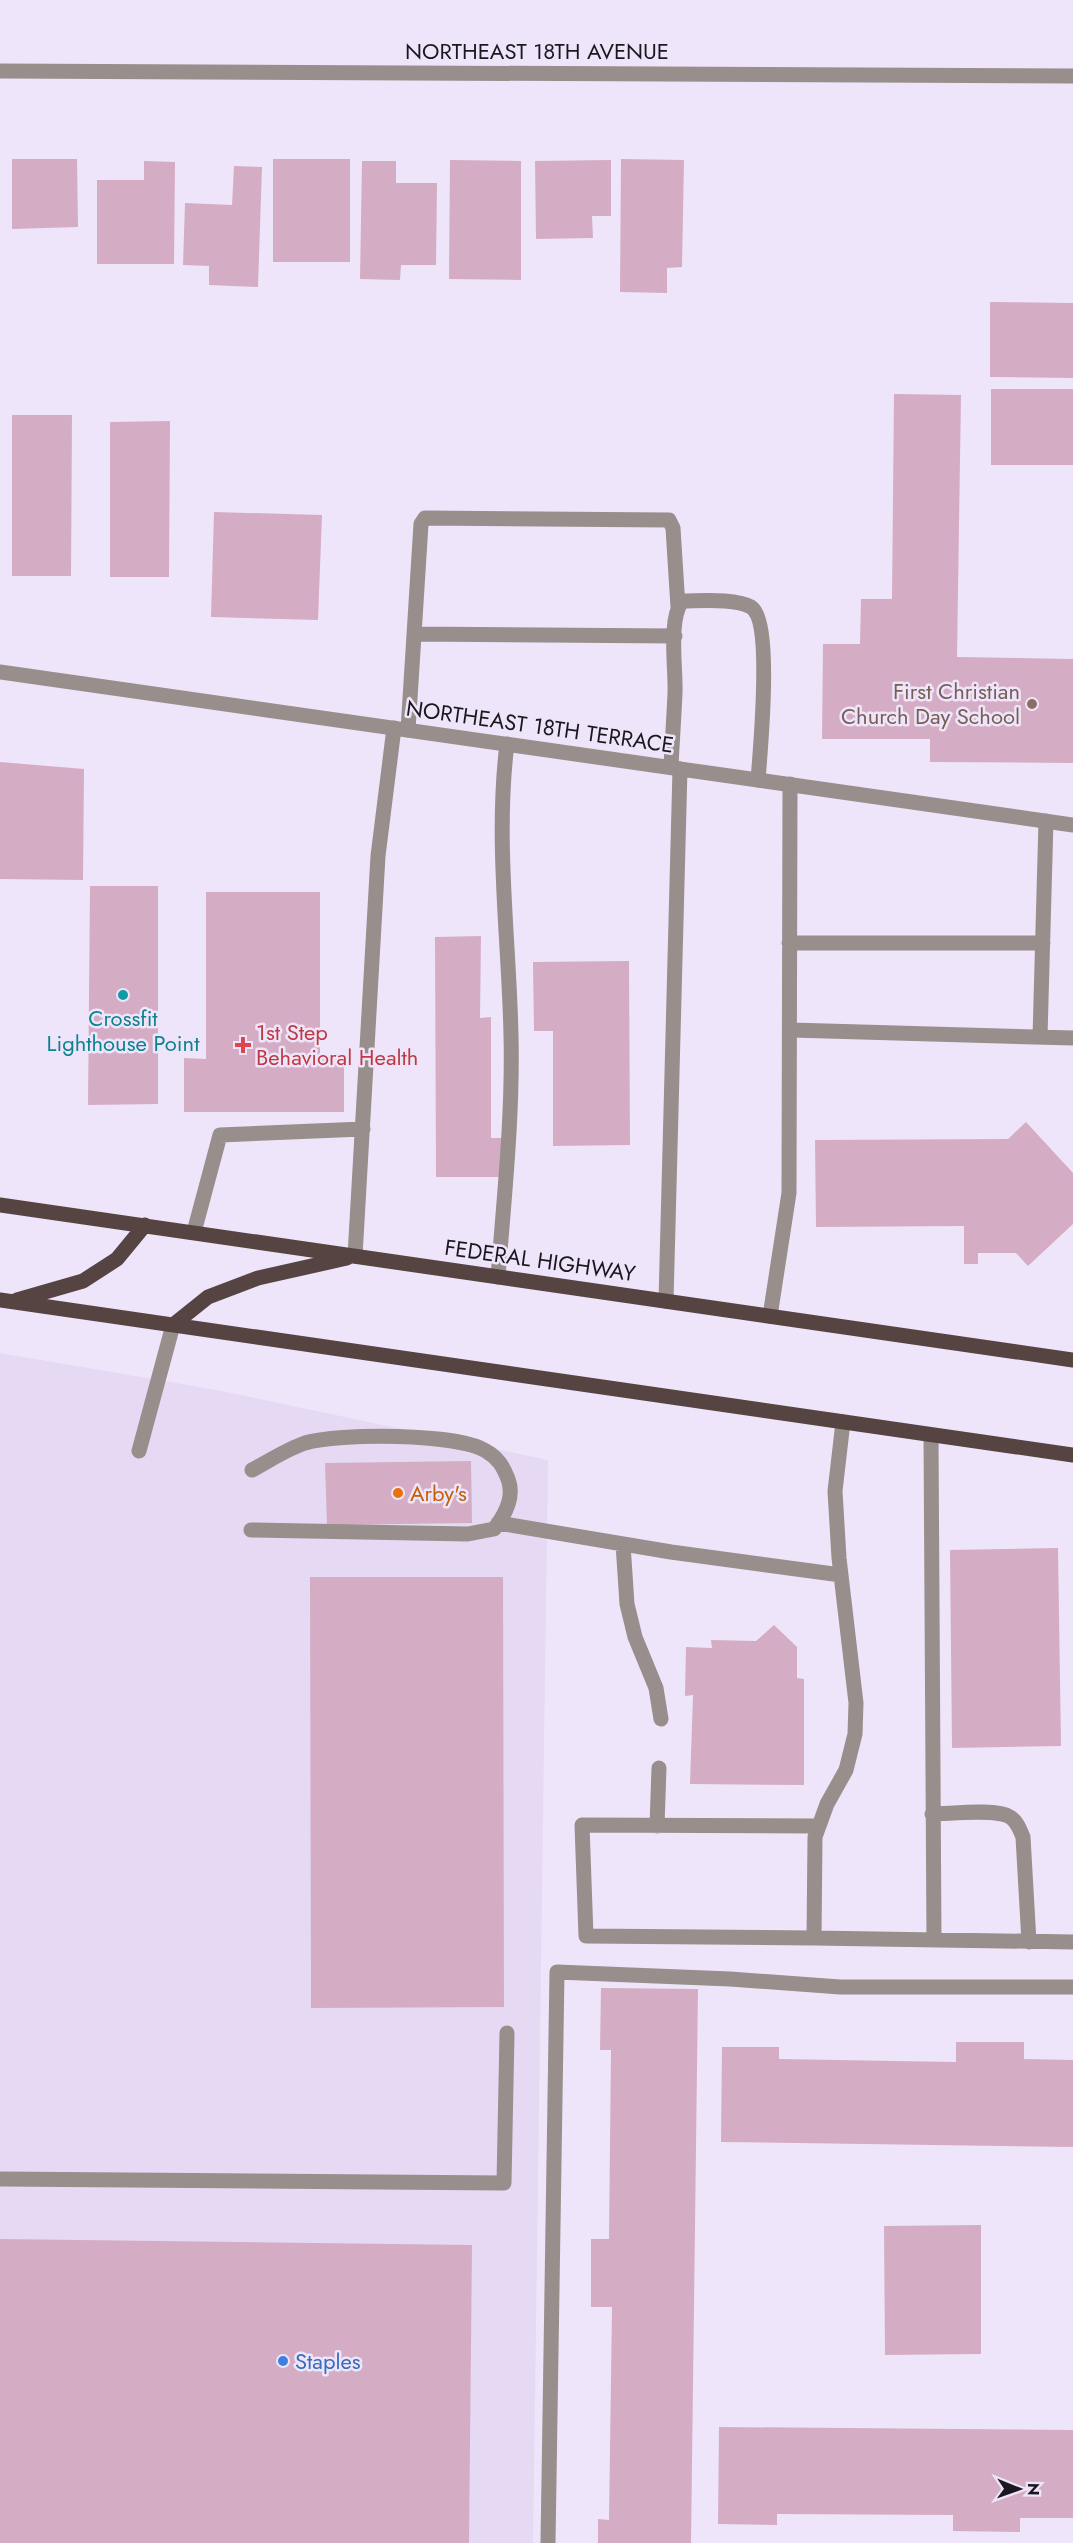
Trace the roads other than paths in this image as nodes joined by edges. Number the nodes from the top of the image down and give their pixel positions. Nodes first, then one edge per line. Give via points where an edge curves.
1 (0, 71) edge
2 (1073, 76) edge
3 (678, 607) junction
4 (415, 634) junction
5 (675, 636) junction
6 (0, 672) edge
7 (401, 729) junction
8 (507, 744) junction
9 (675, 768) junction
10 (758, 780) junction
11 (790, 784) junction
12 (1046, 821) junction
13 (1073, 825) edge
14 (789, 943) junction
15 (1044, 943) junction
16 (791, 1030) junction
17 (1040, 1036) junction
18 (1073, 1038) edge
19 (363, 1129) junction
20 (0, 1205) edge
21 (145, 1225) junction
22 (194, 1232) junction
23 (355, 1256) junction
24 (498, 1276) junction
25 (6, 1300) edge
26 (666, 1301) junction
27 (770, 1316) junction
28 (173, 1325) junction
29 (1073, 1360) edge
30 (843, 1422) junction
31 (931, 1435) junction
32 (139, 1451) dead end
33 (1073, 1455) edge
34 (252, 1470) dead end
35 (498, 1523) junction
36 (251, 1530) dead end
37 (623, 1544) junction
38 (841, 1575) junction
39 (661, 1719) dead end
40 (659, 1768) dead end
41 (932, 1814) junction
42 (657, 1826) junction
43 (819, 1826) junction
44 (814, 1938) junction
45 (934, 1940) junction
46 (1029, 1942) junction
47 (1073, 1942) edge
48 (1073, 1987) edge
49 (507, 2033) dead end
50 (0, 2179) edge
51 (548, 2543) edge

1 - 2 street, NORTHEAST 18TH AVENUE
3 - 4 street via 674,528 669,520 431,516 421,524
3 - 5 street
3 - 10 street via 682,601 719,601 750,606 759,614 764,688
4 - 5 street
4 - 7 street
5 - 9 street
6 - 7 street, NORTHEAST 18TH TERRACE
7 - 8 street, NORTHEAST 18TH TERRACE
7 - 19 street via 378,856
8 - 9 street, NORTHEAST 18TH TERRACE
8 - 24 street via 502,787 511,1038
9 - 10 street, NORTHEAST 18TH TERRACE
9 - 26 street
10 - 11 street, NORTHEAST 18TH TERRACE
11 - 12 street, NORTHEAST 18TH TERRACE
11 - 14 street
12 - 13 street, NORTHEAST 18TH TERRACE
12 - 15 street
14 - 15 street
14 - 16 street
15 - 17 street
16 - 17 street
16 - 27 street via 789,1193
17 - 18 street
19 - 22 street via 220,1135
19 - 23 street
20 - 21 main road, FEDERAL HIGHWAY
21 - 22 main road, FEDERAL HIGHWAY
21 - 25 main road via 117,1259 83,1281
22 - 23 main road, FEDERAL HIGHWAY
23 - 24 main road, FEDERAL HIGHWAY
23 - 28 main road via 258,1278 208,1297
24 - 26 main road, FEDERAL HIGHWAY
25 - 28 main road
26 - 27 main road, FEDERAL HIGHWAY
27 - 29 main road, FEDERAL HIGHWAY
28 - 30 main road
28 - 32 street
30 - 31 main road
30 - 38 street via 834,1478
31 - 33 main road
31 - 41 street
34 - 35 street via 306,1443 345,1438 458,1440 485,1450 501,1462 510,1484 508,1508
35 - 36 street via 494,1529 468,1534
35 - 37 street
37 - 38 street
37 - 39 street via 627,1604 635,1637 656,1688
38 - 43 street via 856,1703 855,1734 846,1770
40 - 42 street
41 - 45 street
41 - 46 street via 997,1814 1009,1816 1017,1824 1023,1837
42 - 43 street
42 - 44 street via 582,1825 586,1936
43 - 44 street via 814,1857
44 - 45 street
45 - 46 street
46 - 47 street
48 - 51 street via 840,1987 557,1972
49 - 50 street via 504,2183

